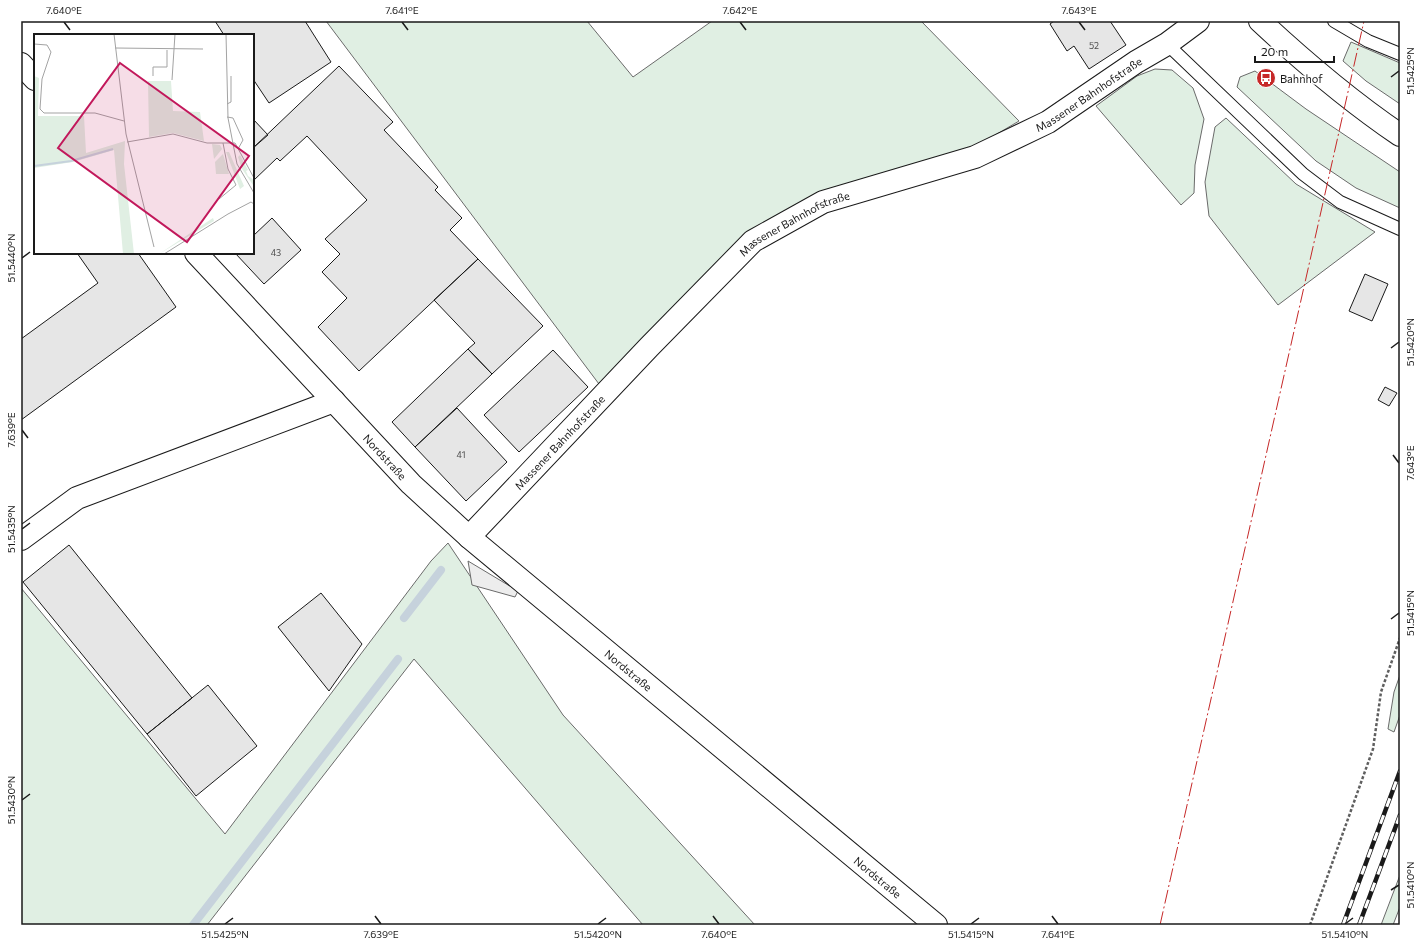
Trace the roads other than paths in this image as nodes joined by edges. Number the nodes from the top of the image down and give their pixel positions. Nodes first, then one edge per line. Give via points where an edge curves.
1 (1198, 21) edge
2 (1260, 21) edge
3 (1334, 21) edge
4 (1167, 44) junction
5 (1400, 54) edge
6 (21, 64) edge
7 (34, 79) edge
8 (1400, 134) edge
9 (1400, 229) edge
10 (197, 254) edge
11 (334, 401) junction
12 (469, 538) junction
13 (21, 539) edge
14 (936, 925) edge

1 - 4 street, Massener Bahnhofstraße
2 - 8 street via 1343,93
3 - 5 lane via 1368,41
4 - 9 lane via 1303,174 1340,202
4 - 12 street, Massener Bahnhofstraße via 1048,122 975,158 823,202 753,241 648,347
6 - 7 street
10 - 11 street, Nordstraße
11 - 12 street, Nordstraße via 411,484
11 - 13 street via 77,498
12 - 14 street, Nordstraße

